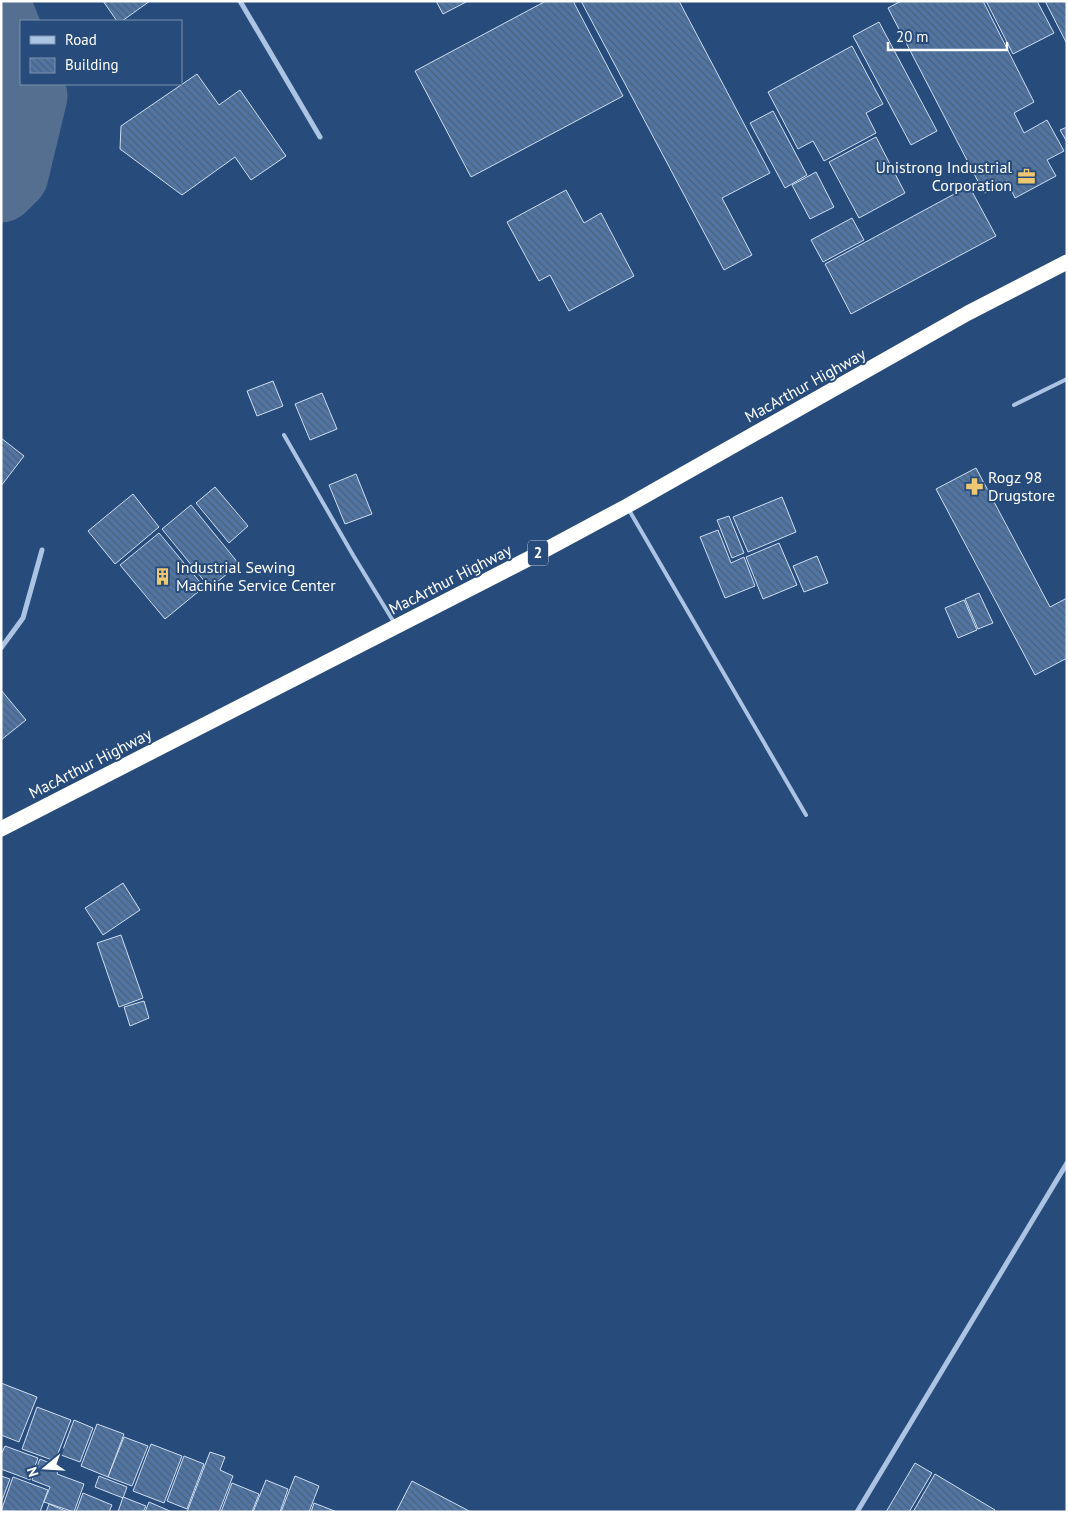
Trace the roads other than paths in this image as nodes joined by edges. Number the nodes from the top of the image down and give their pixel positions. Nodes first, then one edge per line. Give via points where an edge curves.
1 (240, 1) edge
2 (320, 137) dead end
3 (1067, 262) edge
4 (1067, 379) edge
5 (1014, 405) dead end
6 (284, 435) dead end
7 (627, 506) junction
8 (42, 550) dead end
9 (396, 626) junction
10 (1, 648) edge
11 (806, 815) dead end
12 (1, 829) edge
13 (1067, 1163) edge
14 (857, 1512) edge

1 - 2 street
3 - 7 highway, MacArthur Highway / 2 via 968,313
4 - 5 lane
6 - 9 lane
7 - 9 highway, MacArthur Highway / 2
7 - 11 lane
8 - 10 street via 23,618
9 - 12 highway, MacArthur Highway / 2
13 - 14 street

